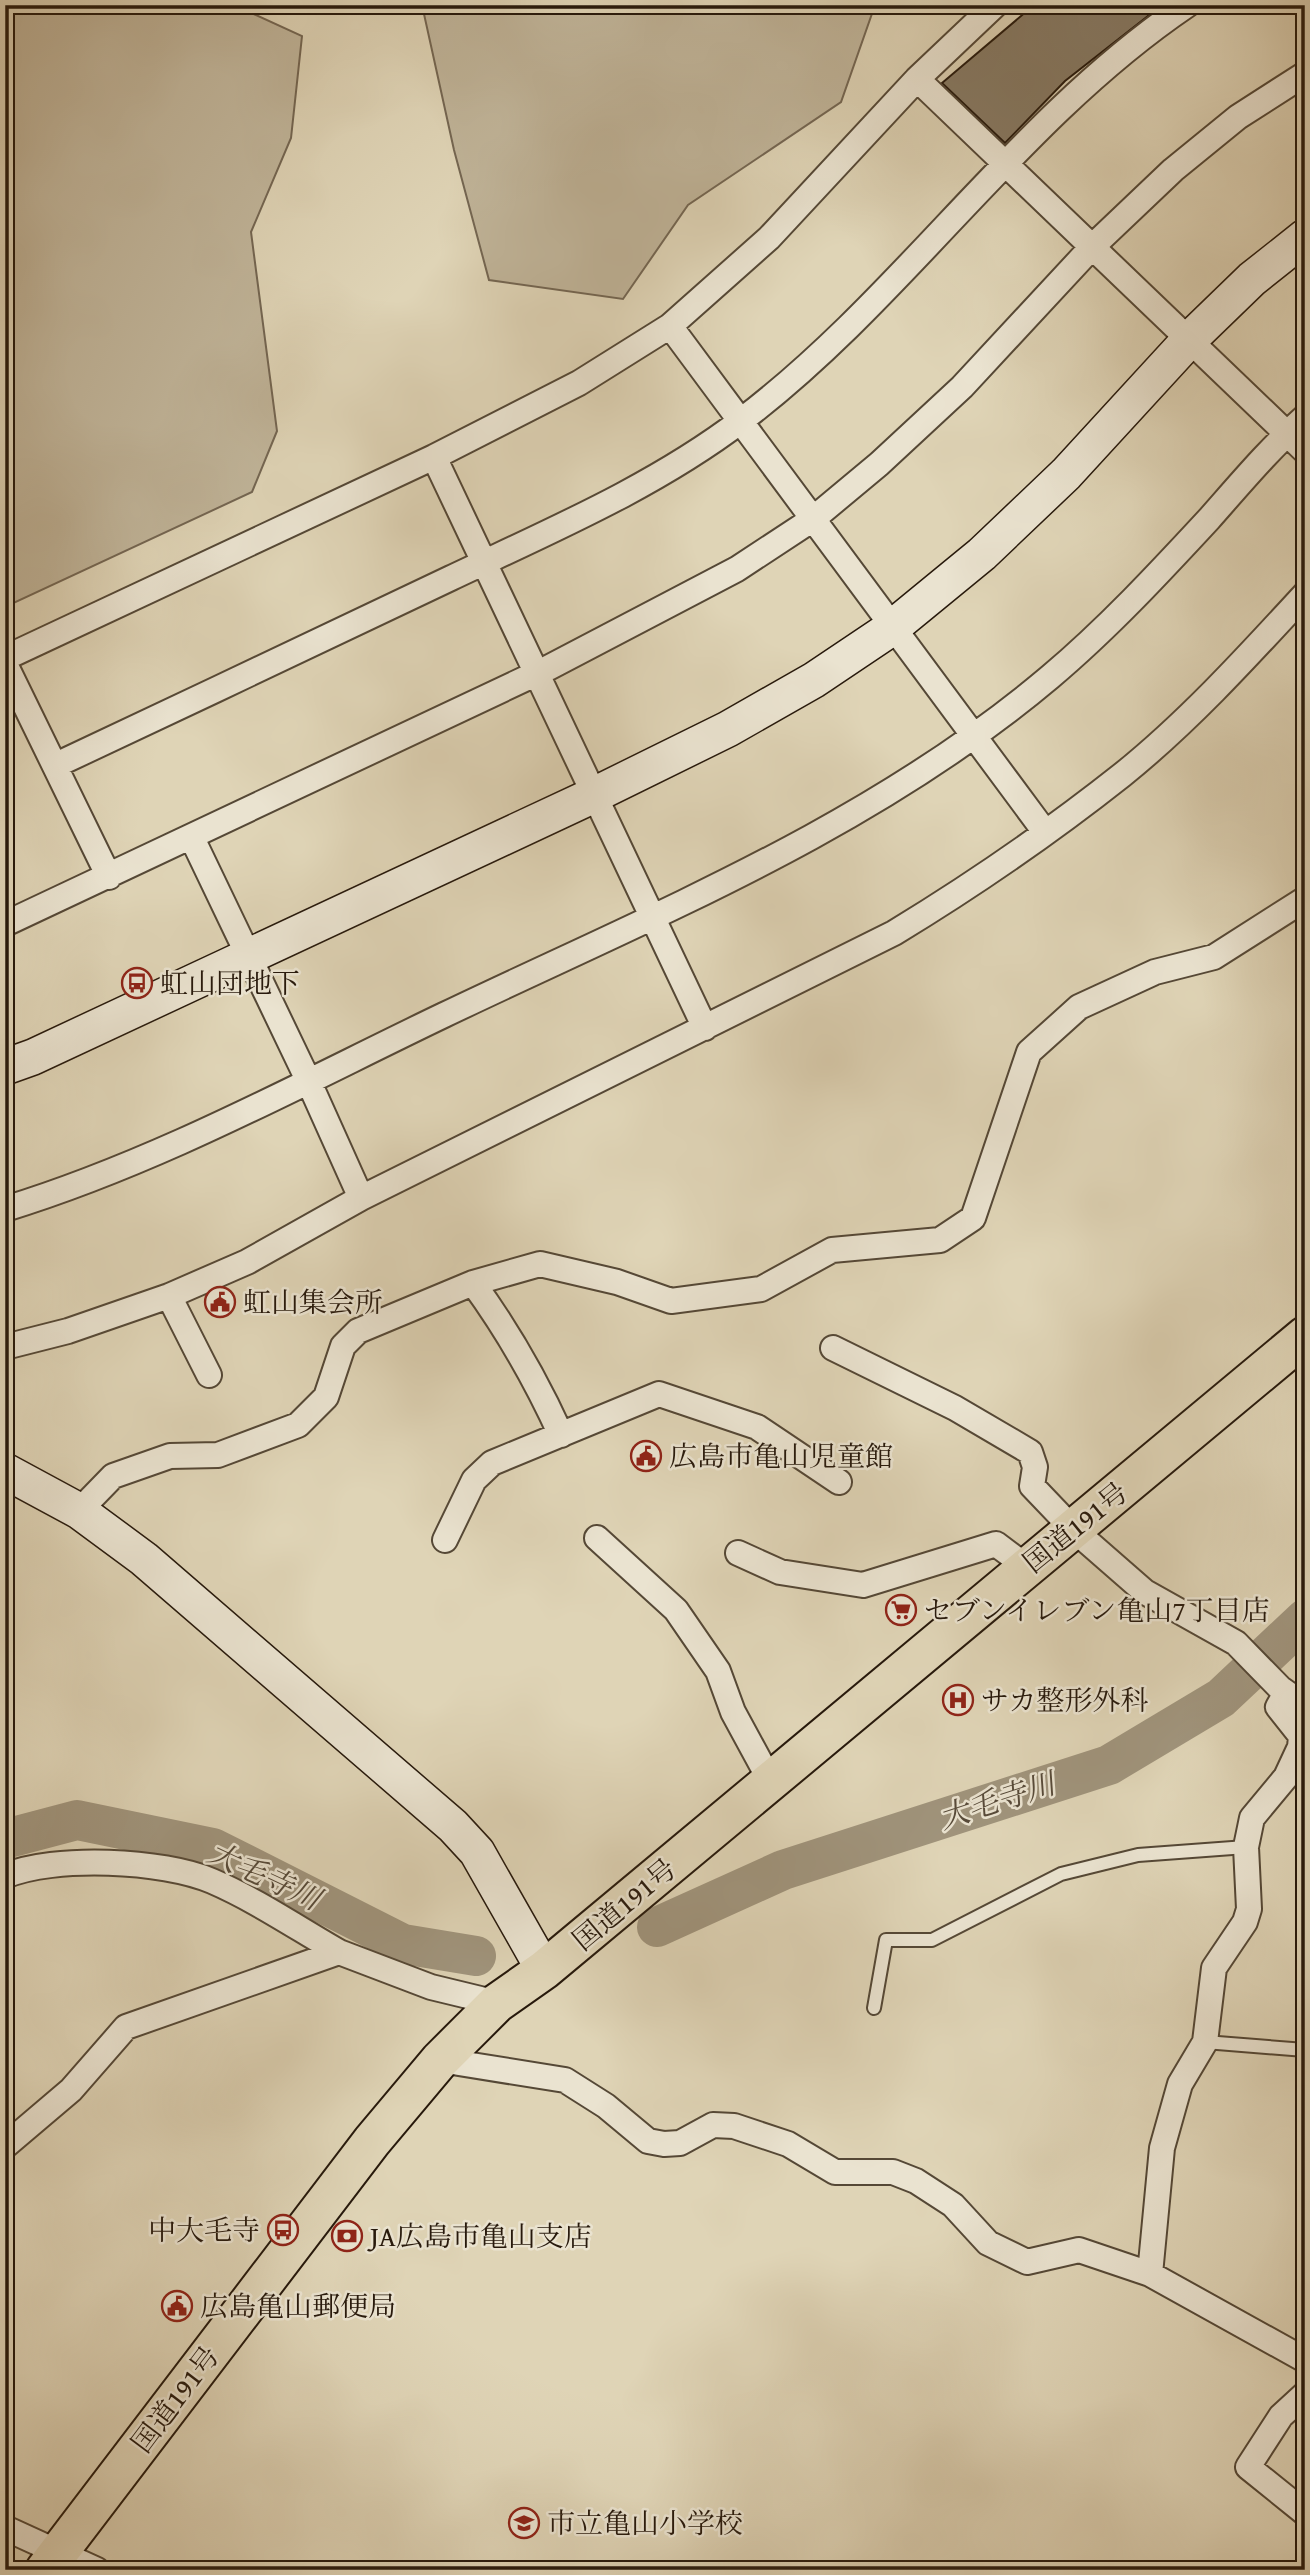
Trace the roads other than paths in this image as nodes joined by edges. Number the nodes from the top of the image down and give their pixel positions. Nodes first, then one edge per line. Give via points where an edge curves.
1 (995, 5) edge
2 (1187, 5) edge
3 (1305, 74) edge
4 (917, 79) junction
5 (1004, 163) junction
6 (1305, 237) edge
7 (1092, 247) junction
8 (670, 326) junction
9 (1189, 340) junction
10 (741, 421) junction
11 (1296, 426) edge
12 (1305, 451) edge
13 (434, 457) junction
14 (813, 519) junction
15 (484, 562) junction
16 (1305, 594) edge
17 (892, 627) junction
18 (5, 658) edge
19 (5, 664) edge
20 (537, 673) junction
21 (974, 736) junction
22 (56, 765) junction
23 (594, 795) junction
24 (1045, 832) junction
25 (191, 838) junction
26 (109, 877) junction
27 (1305, 899) edge
28 (652, 916) junction
29 (5, 924) edge
30 (249, 958) junction
31 (705, 1028) junction
32 (5, 1067) edge
33 (308, 1080) junction
34 (361, 1198) junction
35 (5, 1209) edge
36 (473, 1283) junction
37 (169, 1296) junction
38 (1305, 1336) edge
39 (5, 1347) edge
40 (833, 1348) dead end
41 (209, 1375) dead end
42 (561, 1435) junction
43 (5, 1471) edge
44 (839, 1482) dead end
45 (79, 1511) junction
46 (1074, 1530) junction
47 (597, 1538) dead end
48 (445, 1541) dead end
49 (738, 1553) dead end
50 (1027, 1567) junction
51 (1290, 1696) edge
52 (771, 1782) junction
53 (1246, 1847) junction
54 (5, 1876) edge
55 (339, 1952) junction
56 (544, 1970) junction
57 (497, 2003) junction
58 (874, 2008) dead end
59 (1205, 2042) junction
60 (1305, 2050) edge
61 (440, 2060) junction
62 (5, 2146) edge
63 (1150, 2274) junction
64 (1305, 2360) edge
65 (1305, 2394) edge
66 (1305, 2513) edge
67 (5, 2528) edge
68 (51, 2561) edge
69 (97, 2570) edge

1 - 4 street
2 - 5 street via 1094,75
3 - 7 street via 1238,117 1173,170
4 - 5 street
4 - 8 street via 769,239
5 - 7 street
5 - 10 street via 813,362
6 - 9 street via 1252,279
7 - 9 street
7 - 14 street via 962,387
8 - 10 street
8 - 13 street via 579,383
9 - 11 street
9 - 17 street via 1066,474 982,554
10 - 14 street
10 - 15 street via 670,468 583,516
11 - 12 street
11 - 21 street via 1162,570 1051,676
13 - 15 street
13 - 18 street
14 - 17 street
14 - 20 street via 726,575
15 - 20 street
15 - 22 street
16 - 24 street via 1197,706 1124,773
17 - 21 street
17 - 23 street via 814,680 728,729
19 - 22 street
20 - 23 street
20 - 25 street
21 - 24 street
21 - 28 street via 848,819 741,876
22 - 26 street
23 - 28 street
23 - 30 street
24 - 31 street via 968,888 894,933
25 - 26 street
25 - 30 street
26 - 29 street
27 - 36 street via 1214,957 1155,972 1079,1007 1029,1052 973,1218 940,1240 832,1250 761,1289 671,1301 617,1282 540,1264
28 - 31 street
28 - 33 street
30 - 32 street
30 - 33 street
31 - 34 street
33 - 34 street
33 - 35 street via 74,1188
34 - 37 street via 247,1262
36 - 42 street via 538,1384
36 - 45 street via 358,1331 342,1346 326,1397 298,1425 218,1455 170,1456 113,1476
37 - 39 street
37 - 41 street
38 - 46 highway, 国道191号
40 - 46 street via 955,1408 1030,1452 1035,1467 1032,1486
42 - 44 street via 659,1394 757,1427
42 - 48 street via 492,1463 474,1480
43 - 45 street
45 - 56 street via 144,1559 453,1826 477,1852
46 - 50 highway, 国道191号
46 - 51 street via 1145,1592 1236,1643
47 - 52 street via 676,1610 718,1671 733,1712
49 - 50 street via 780,1572 863,1585 996,1544
50 - 52 highway, 国道191号
51 - 53 street via 1278,1707 1301,1736 1300,1747 1286,1777 1252,1818
52 - 56 highway, 国道191号
53 - 58 lane via 1138,1855 1061,1874 932,1940 887,1940
53 - 59 street via 1249,1909 1214,1968
54 - 55 street via 80,1862 157,1867 211,1880
55 - 57 street via 431,1987
55 - 62 street via 126,2027 71,2090
56 - 57 highway, 国道191号
57 - 61 highway, 国道191号
59 - 60 lane
59 - 63 street via 1180,2084 1162,2148
61 - 63 street via 565,2080 648,2141 680,2143 713,2125 734,2126 788,2144 835,2172 893,2172 916,2181 953,2206 988,2243 1027,2262 1079,2250
61 - 68 highway, 国道191号 via 372,2141
63 - 64 street
65 - 66 street via 1281,2416 1248,2467
67 - 68 street
68 - 69 street

